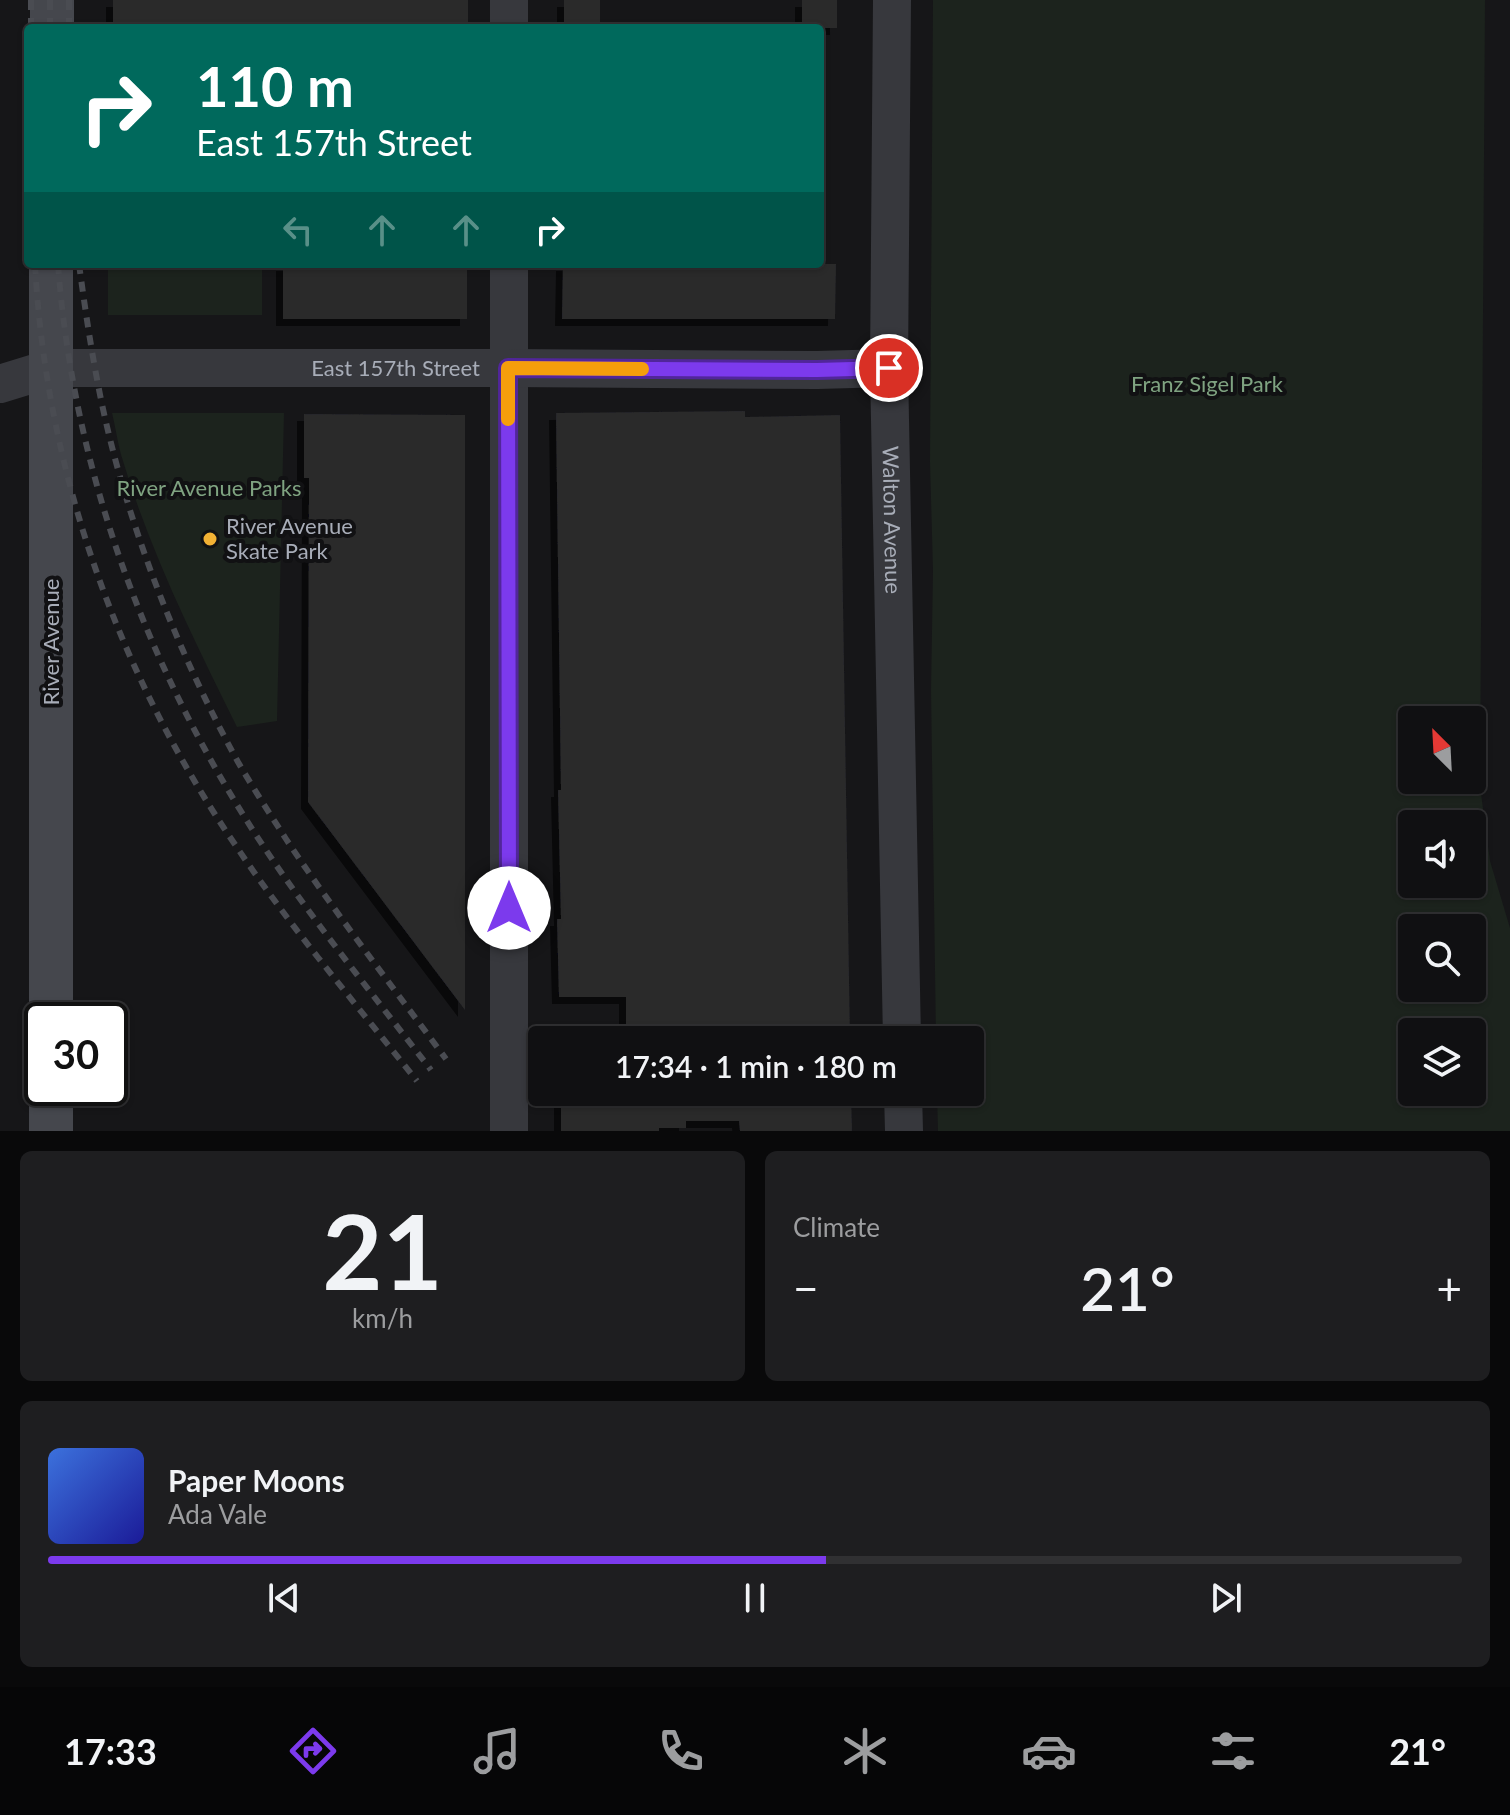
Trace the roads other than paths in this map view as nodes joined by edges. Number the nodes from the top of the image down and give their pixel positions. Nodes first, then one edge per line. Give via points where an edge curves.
1 (52, 0) edge
2 (509, 0) edge
3 (892, 0) edge
4 (52, 24) edge
5 (509, 24) edge
6 (51, 268) edge
7 (509, 268) edge
8 (52, 368) junction
9 (508, 368) junction
10 (889, 368) junction
11 (0, 384) edge
12 (51, 1002) edge
13 (902, 1026) edge
14 (51, 1106) edge
15 (903, 1106) edge
16 (51, 1131) edge
17 (509, 1131) edge
18 (904, 1131) edge

1 - 4 main road
2 - 5 street
3 - 10 street, Walton Avenue
6 - 8 main road, River Avenue
7 - 9 street
8 - 9 street, East 157th Street
8 - 11 street, East 157th Street
8 - 12 main road, River Avenue
9 - 10 street, East 157th Street
9 - 17 street
10 - 13 street, Walton Avenue
14 - 16 main road
15 - 18 street

